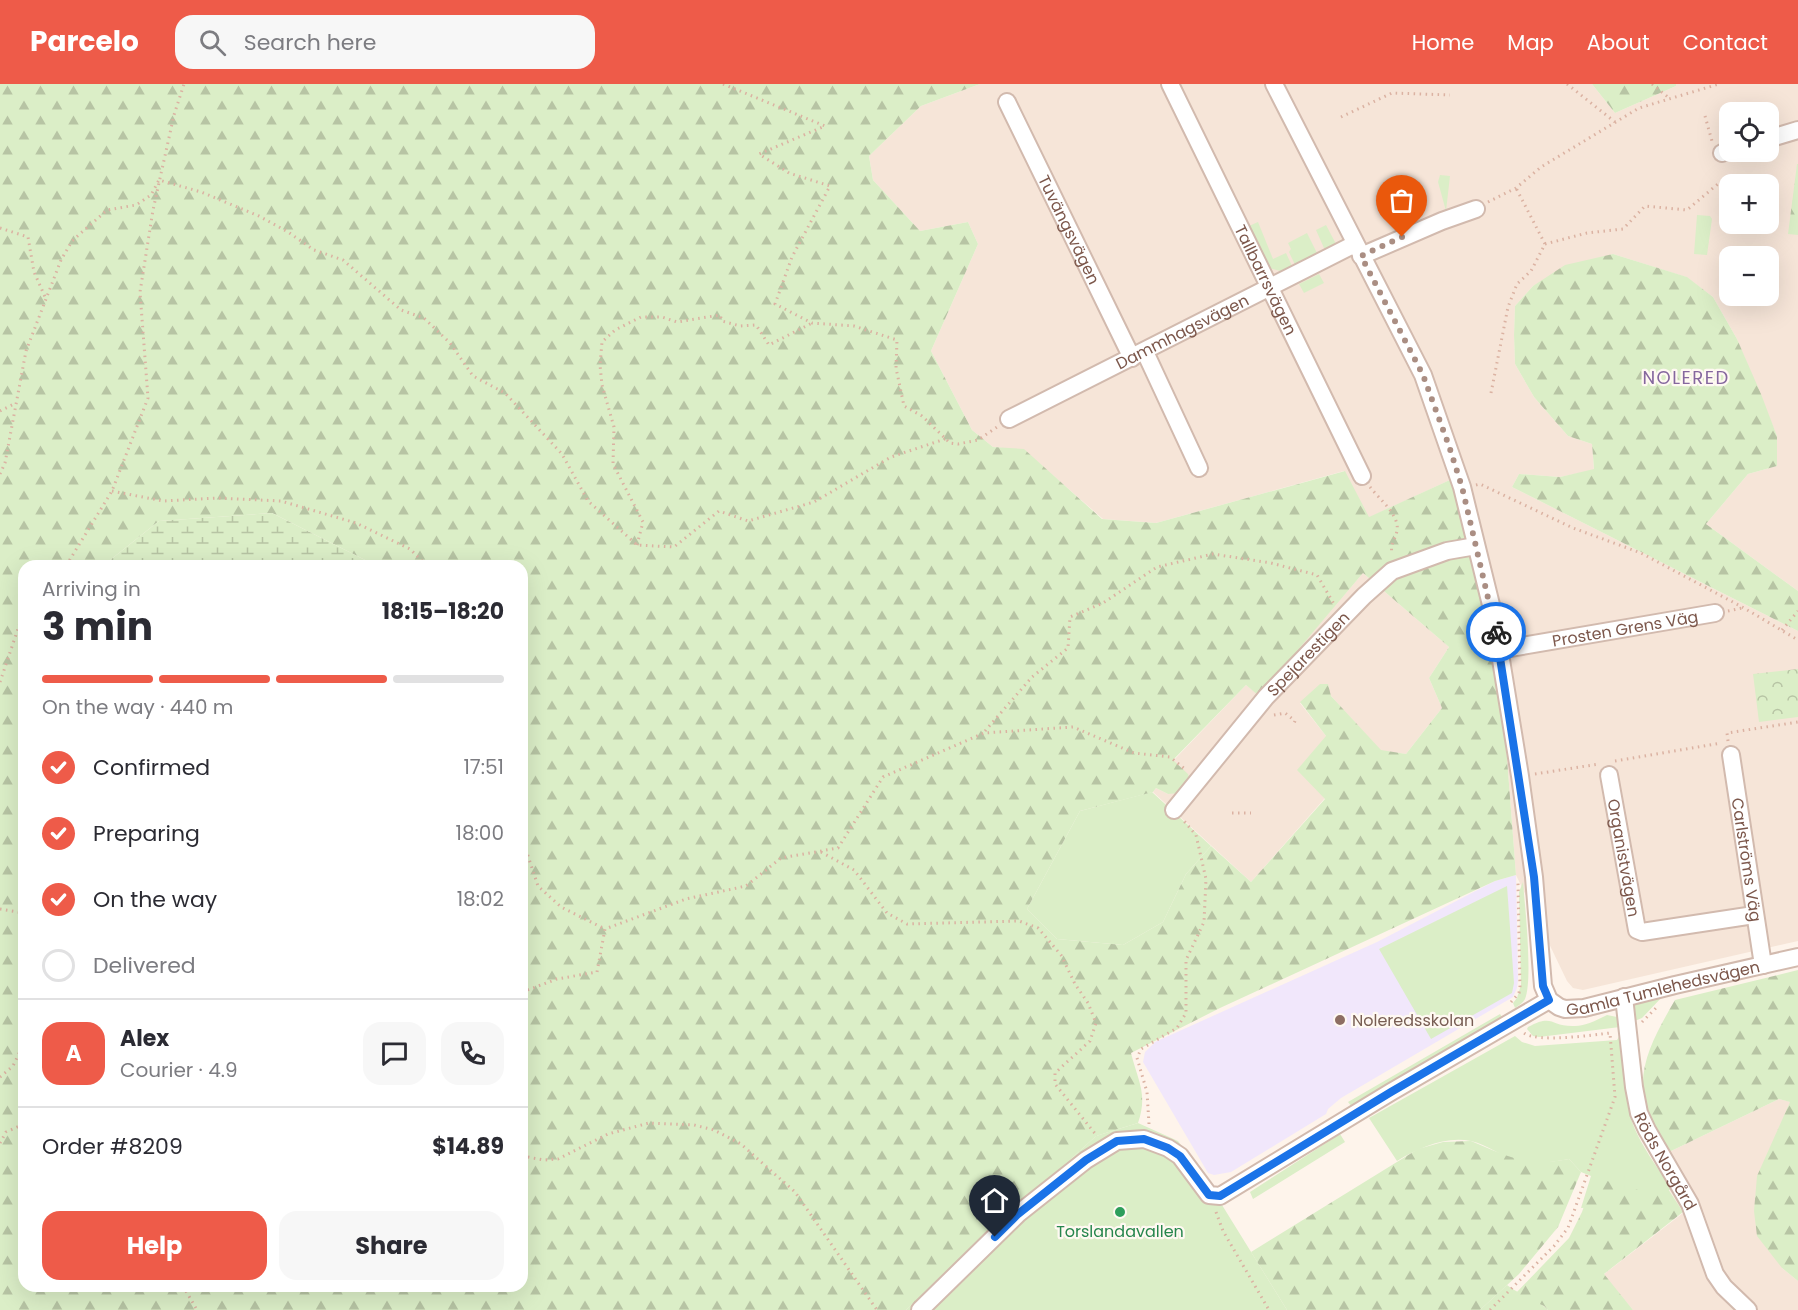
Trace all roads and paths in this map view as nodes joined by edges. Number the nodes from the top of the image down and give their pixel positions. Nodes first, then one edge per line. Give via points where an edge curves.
1 (184, 84) edge
2 (723, 84) edge
3 (1170, 84) edge
4 (1274, 84) edge
5 (1567, 84) edge
6 (1652, 84) edge
7 (1719, 84) edge
8 (1450, 95) dead end
9 (1670, 98) junction
10 (1007, 102) dead end
11 (1705, 116) dead end
12 (1341, 117) dead end
13 (1615, 122) junction
14 (1798, 130) edge
15 (1779, 136) edge
16 (1719, 149) edge
17 (159, 180) junction
18 (1719, 183) dead end
19 (1516, 188) junction
20 (1476, 209) joint
21 (0, 228) edge
22 (1545, 244) junction
23 (1358, 250) junction
24 (1272, 287) junction
25 (46, 299) junction
26 (812, 323) junction
27 (1138, 355) junction
28 (1491, 393) dead end
29 (16, 403) junction
30 (0, 411) edge
31 (1009, 419) joint
32 (945, 439) junction
33 (1198, 468) dead end
34 (0, 474) edge
35 (1362, 476) joint
36 (1462, 487) junction
37 (112, 491) junction
38 (636, 545) junction
39 (1476, 546) junction
40 (70, 560) edge
41 (422, 560) edge
42 (1392, 571) junction
43 (1798, 611) edge
44 (1715, 614) dead end
45 (1342, 618) junction
46 (18, 629) edge
47 (1782, 630) junction
48 (1798, 640) edge
49 (1499, 650) junction
50 (0, 682) edge
51 (1268, 718) dead end
52 (1798, 722) edge
53 (1293, 726) dead end
54 (984, 733) junction
55 (1730, 748) junction
56 (1609, 775) dead end
57 (1520, 776) junction
58 (1198, 781) junction
59 (1174, 810) joint
60 (1232, 813) dead end
61 (1251, 813) dead end
62 (819, 851) junction
63 (528, 856) edge
64 (1534, 877) junction
65 (0, 909) edge
66 (18, 912) edge
67 (1754, 915) junction
68 (605, 929) junction
69 (1798, 957) edge
70 (1762, 964) junction
71 (528, 990) edge
72 (1624, 997) junction
73 (1549, 1000) junction
74 (1506, 1006) dead end
75 (1515, 1021) junction
76 (18, 1056) edge
77 (0, 1077) edge
78 (18, 1127) edge
79 (1144, 1139) junction
80 (0, 1143) edge
81 (1104, 1147) junction
82 (528, 1157) edge
83 (1215, 1197) junction
84 (186, 1292) edge
85 (197, 1310) edge
86 (877, 1310) edge
87 (920, 1310) edge
88 (1269, 1310) edge
89 (1490, 1310) edge
90 (1748, 1310) edge

1 - 17 path
2 - 26 path via 825,126 759,154 789,172 830,186 792,257 775,304
3 - 24 street, Tallbarrsvägen
4 - 23 street, Gamla Tumlehedsvägen
5 - 13 path
6 - 9 path
7 - 9 path
8 - 12 path via 1392,93
9 - 13 path via 1639,108
10 - 27 street, Tuvängsvägen
11 - 16 path via 1714,147
13 - 19 path via 1541,166
14 - 15 street
17 - 25 path via 151,195 136,205 107,210 72,241
17 - 37 path via 140,292 148,398
17 - 38 path via 259,216 314,250 343,260 401,310 424,318 450,343 473,376 505,393 562,454 588,501
18 - 22 path via 1687,210 1645,206 1623,229
19 - 20 path
19 - 22 path
20 - 23 street
21 - 25 path via 28,237 34,272
22 - 28 path via 1531,271 1517,284 1508,307
23 - 24 street, Dammhagsvägen
23 - 36 street, Gamla Tumlehedsvägen via 1423,375
24 - 27 street, Dammhagsvägen
24 - 35 street, Tallbarrsvägen
25 - 29 path via 26,351
26 - 32 path via 854,326 897,340 896,368 903,405 922,416
26 - 38 path via 769,345 756,325 722,321 720,315 678,322 641,317 615,330 602,342 602,385 614,427 613,464 643,522
27 - 31 street, Dammhagsvägen
27 - 33 street, Tuvängsvägen
29 - 30 path
29 - 34 path
31 - 32 path via 978,440 958,444
32 - 38 path via 891,457 814,502 748,521 719,510 674,547
35 - 42 path via 1396,519
36 - 39 street, Gamla Tumlehedsvägen
36 - 47 path via 1480,484 1573,528 1641,553
37 - 40 path
37 - 41 path via 163,501 281,501 356,523 410,549
39 - 42 street, Spejarestigen via 1447,551
39 - 49 street, Gamla Tumlehedsvägen
42 - 45 street, Spejarestigen
43 - 47 path
44 - 49 street, Prosten Grens Väg
45 - 54 path via 1317,575 1213,554 1157,567 1103,603 1070,617 1068,648 1032,677
45 - 58 street, Spejarestigen via 1266,697
46 - 50 path
47 - 48 path
49 - 57 street, Gamla Tumlehedsvägen
51 - 53 path via 1285,713 1295,721
52 - 55 path via 1727,734
54 - 58 path via 1073,727 1134,753 1170,757
54 - 62 path via 883,777 838,848
55 - 57 path
55 - 67 street, Carlströms Väg
56 - 67 street, Organistvägen via 1637,930
57 - 64 street, Gamla Tumlehedsvägen
58 - 59 street, Spejarestigen
59 - 79 path via 1196,835 1206,879 1204,922 1186,960 1186,1014 1177,1028 1141,1049 1137,1058 1150,1121
60 - 61 path
62 - 68 path via 781,858 746,886 686,899
62 - 81 path via 854,870 887,913 907,924 1019,921 1038,928 1060,955 1096,1023 1090,1041 1055,1073 1055,1084
63 - 68 path via 538,886 561,907
64 - 73 street, Gamla Tumlehedsvägen via 1543,986
64 - 74 path via 1518,879 1520,987 1515,999
65 - 66 path
67 - 70 street, Carlströms Väg
68 - 71 path via 597,972 556,979
69 - 70 street, Gamla Tumlehedsvägen
70 - 72 street, Gamla Tumlehedsvägen
72 - 73 street, Gamla Tumlehedsvägen via 1565,1009
72 - 90 street, Röds Norgård via 1640,1113 1690,1204 1715,1274
73 - 75 street
75 - 83 street via 1240,1186
75 - 89 path via 1528,1036 1610,1034 1615,1097 1568,1228
76 - 77 path
78 - 80 path via 6,1132
79 - 81 street via 1117,1141
79 - 83 street via 1180,1156 1204,1190
81 - 87 street via 1018,1214
82 - 86 path via 558,1158 608,1134 649,1123 714,1130 741,1143 795,1192
83 - 88 path via 1216,1216 1223,1231
84 - 85 path

